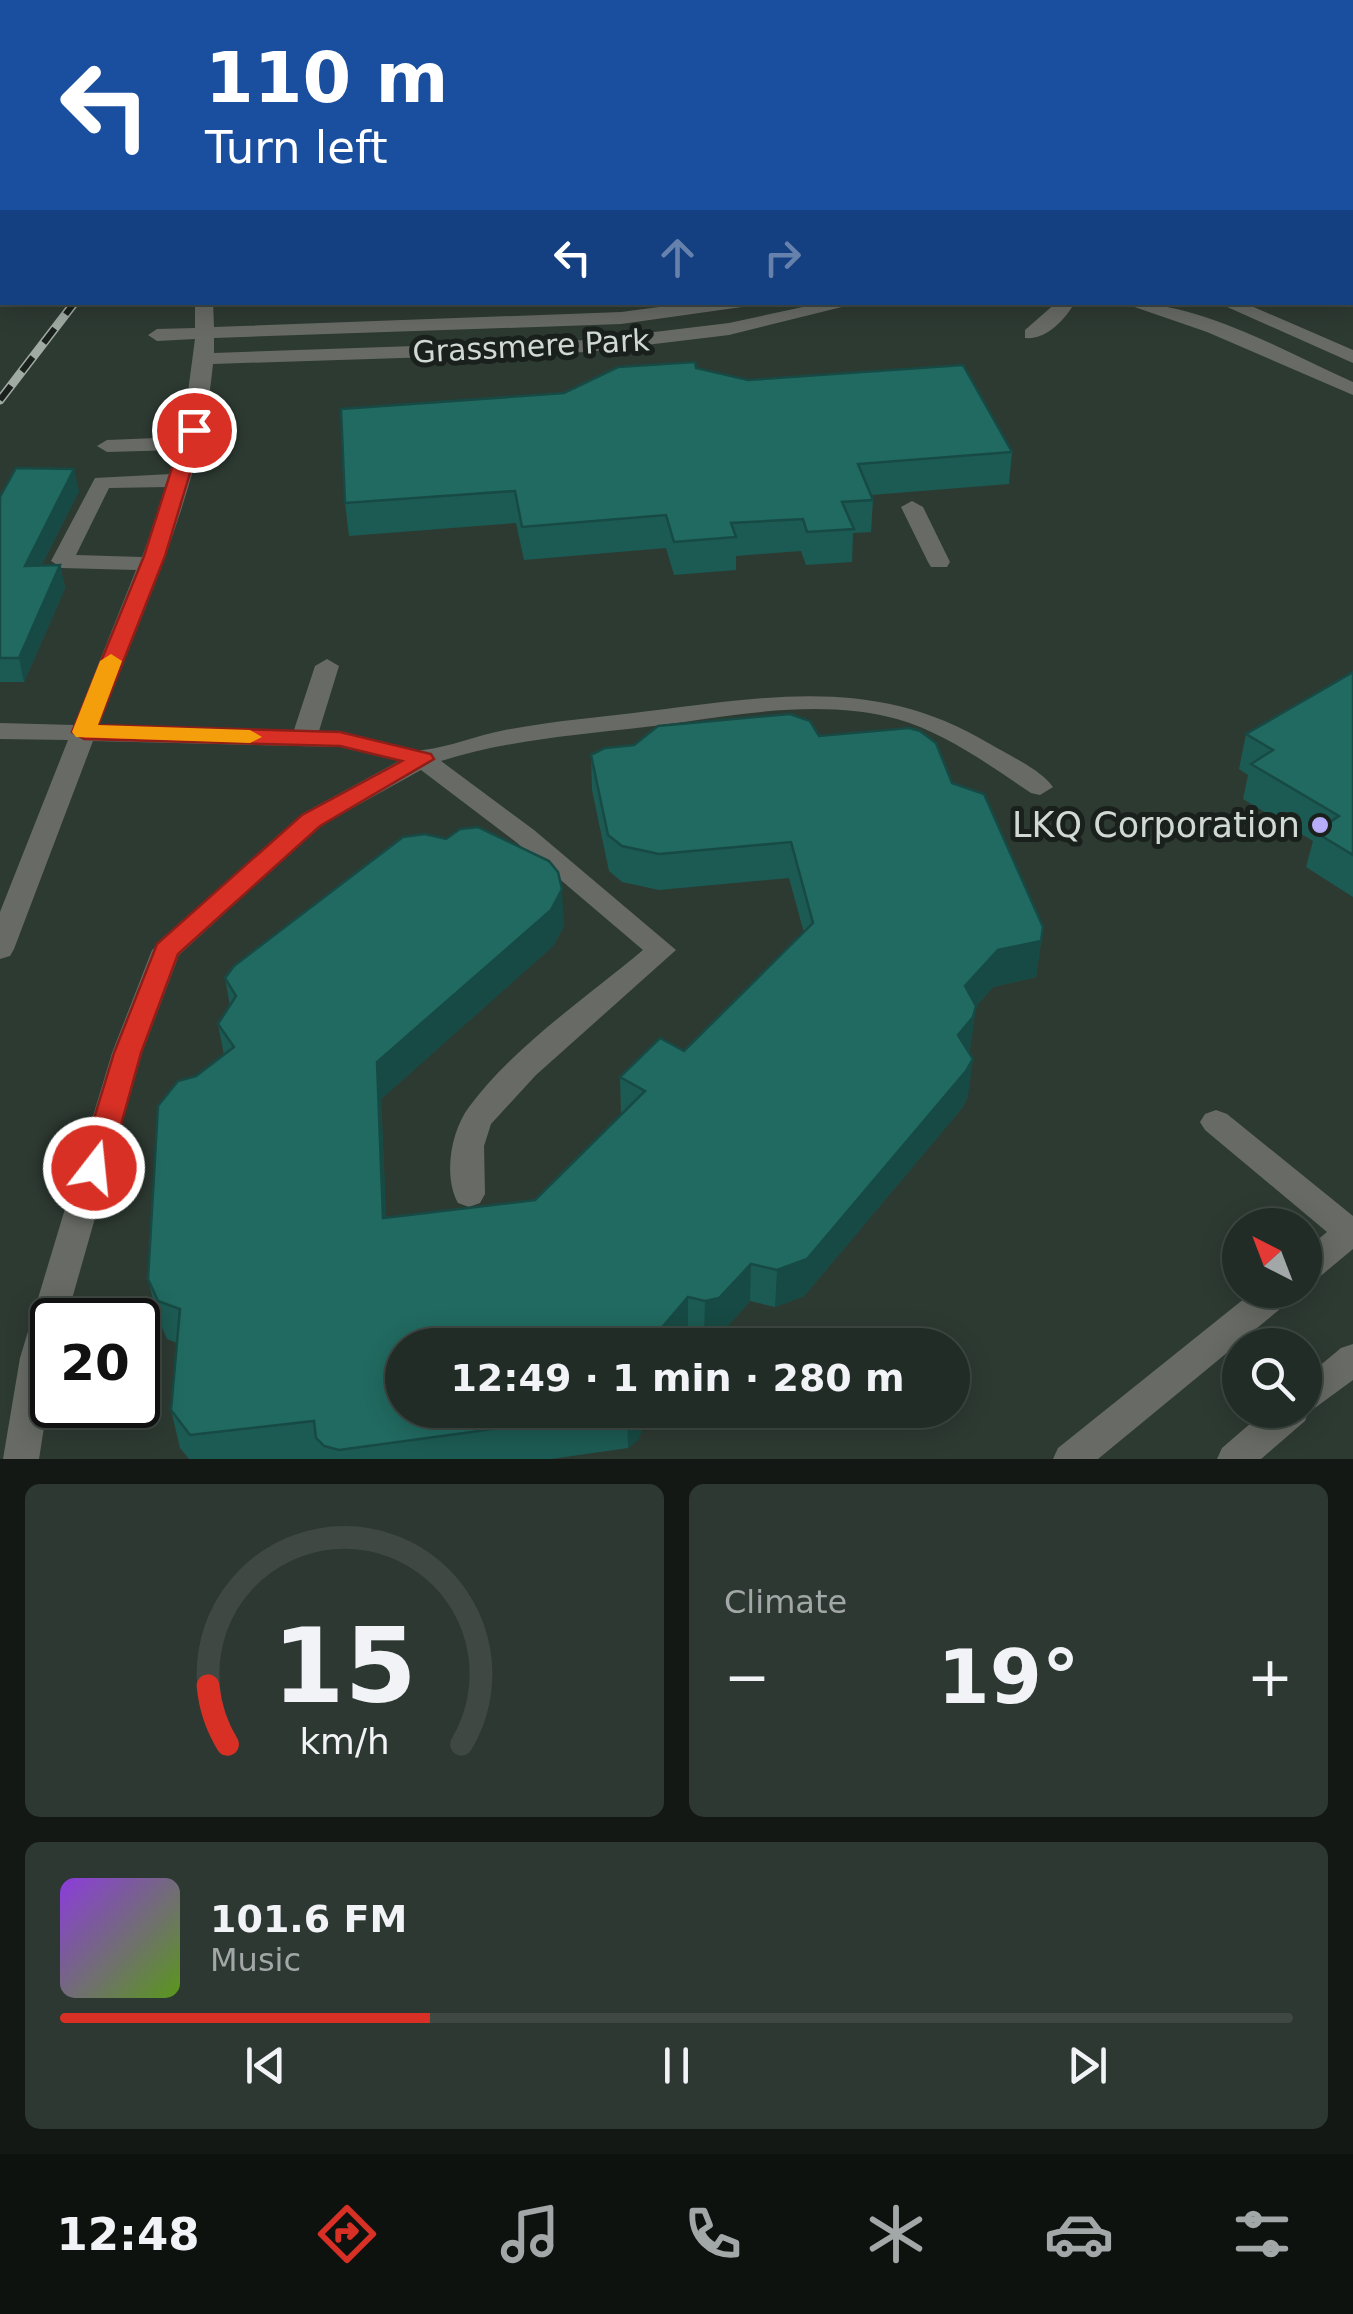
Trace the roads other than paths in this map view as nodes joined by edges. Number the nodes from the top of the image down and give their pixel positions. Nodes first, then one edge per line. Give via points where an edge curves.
1 (204, 305) edge
2 (609, 305) edge
3 (719, 305) edge
4 (839, 305) edge
5 (1064, 305) edge
6 (1139, 305) edge
7 (1232, 305) edge
8 (621, 318) junction
9 (207, 334) junction
10 (1032, 334) dead end
11 (157, 336) dead end
12 (647, 346) junction
13 (1353, 357) edge
14 (205, 359) junction
15 (1353, 389) edge
16 (191, 443) junction
17 (107, 446) dead end
18 (179, 480) junction
19 (912, 507) dead end
20 (939, 562) dead end
21 (151, 564) junction
22 (326, 666) dead end
23 (0, 731) edge
24 (84, 732) junction
25 (304, 738) junction
26 (422, 759) junction
27 (1040, 787) dead end
28 (0, 949) edge
29 (1216, 1122) dead end
30 (469, 1194) dead end
31 (1352, 1233) edge
32 (1322, 1256) edge
33 (1257, 1308) edge
34 (1353, 1359) edge
35 (1322, 1385) edge
36 (1271, 1428) edge
37 (21, 1459) edge
38 (1071, 1459) edge
39 (1236, 1459) edge

1 - 9 street
2 - 8 street
3 - 8 street, Grassmere Park
4 - 12 street, Grassmere Park
5 - 10 street
6 - 15 street via 1214,328
7 - 13 street
8 - 9 street, Grassmere Park
8 - 12 street
9 - 11 street, Grassmere Park
9 - 14 street
12 - 14 street, Grassmere Park
14 - 16 street
16 - 17 street
16 - 18 street
18 - 21 street
18 - 21 street via 102,482 62,561
19 - 20 street
21 - 24 street
22 - 25 street
23 - 24 street
24 - 25 street
24 - 28 street
25 - 26 street via 364,743
26 - 27 street via 509,735 825,702 926,721
26 - 30 street via 662,950 553,1044 471,1128
26 - 37 street via 311,820 166,950 128,1053 38,1358
29 - 31 street
31 - 32 street
33 - 38 street
34 - 35 street
36 - 39 street

